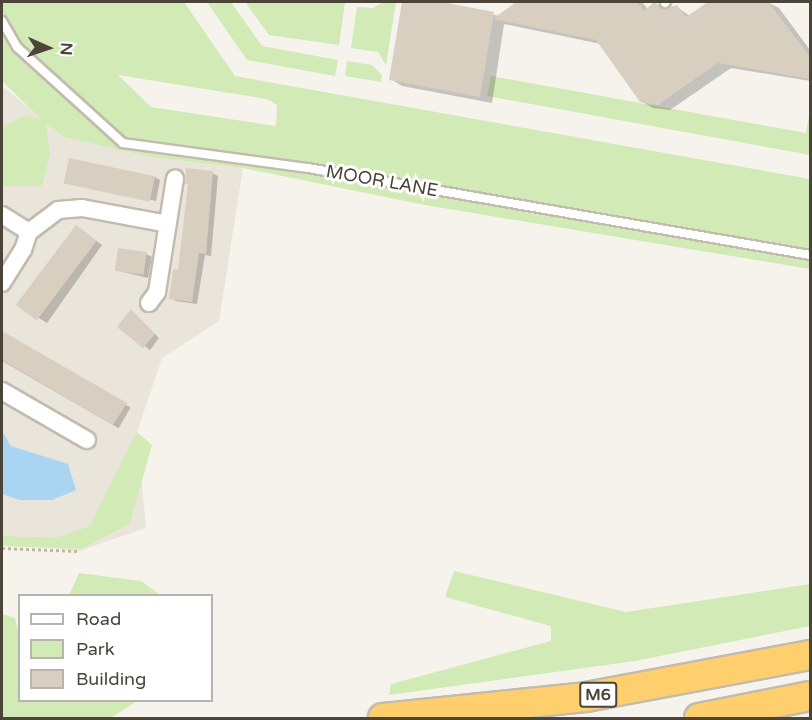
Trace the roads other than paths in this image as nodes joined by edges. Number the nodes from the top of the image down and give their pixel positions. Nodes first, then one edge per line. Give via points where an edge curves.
1 (2, 21) edge
2 (175, 178) dead end
3 (2, 215) edge
4 (168, 224) junction
5 (29, 232) junction
6 (810, 255) edge
7 (2, 283) edge
8 (149, 303) dead end
9 (2, 391) edge
10 (87, 440) dead end
11 (810, 655) edge
12 (810, 696) edge
13 (383, 718) edge
14 (699, 718) edge

1 - 6 lane, MOOR LANE via 17,47 123,144 308,168
2 - 4 street
3 - 5 street
4 - 5 street via 82,208 58,210
4 - 8 street via 157,292
5 - 7 street
9 - 10 street
11 - 13 highway, M6 via 586,697
12 - 14 highway

